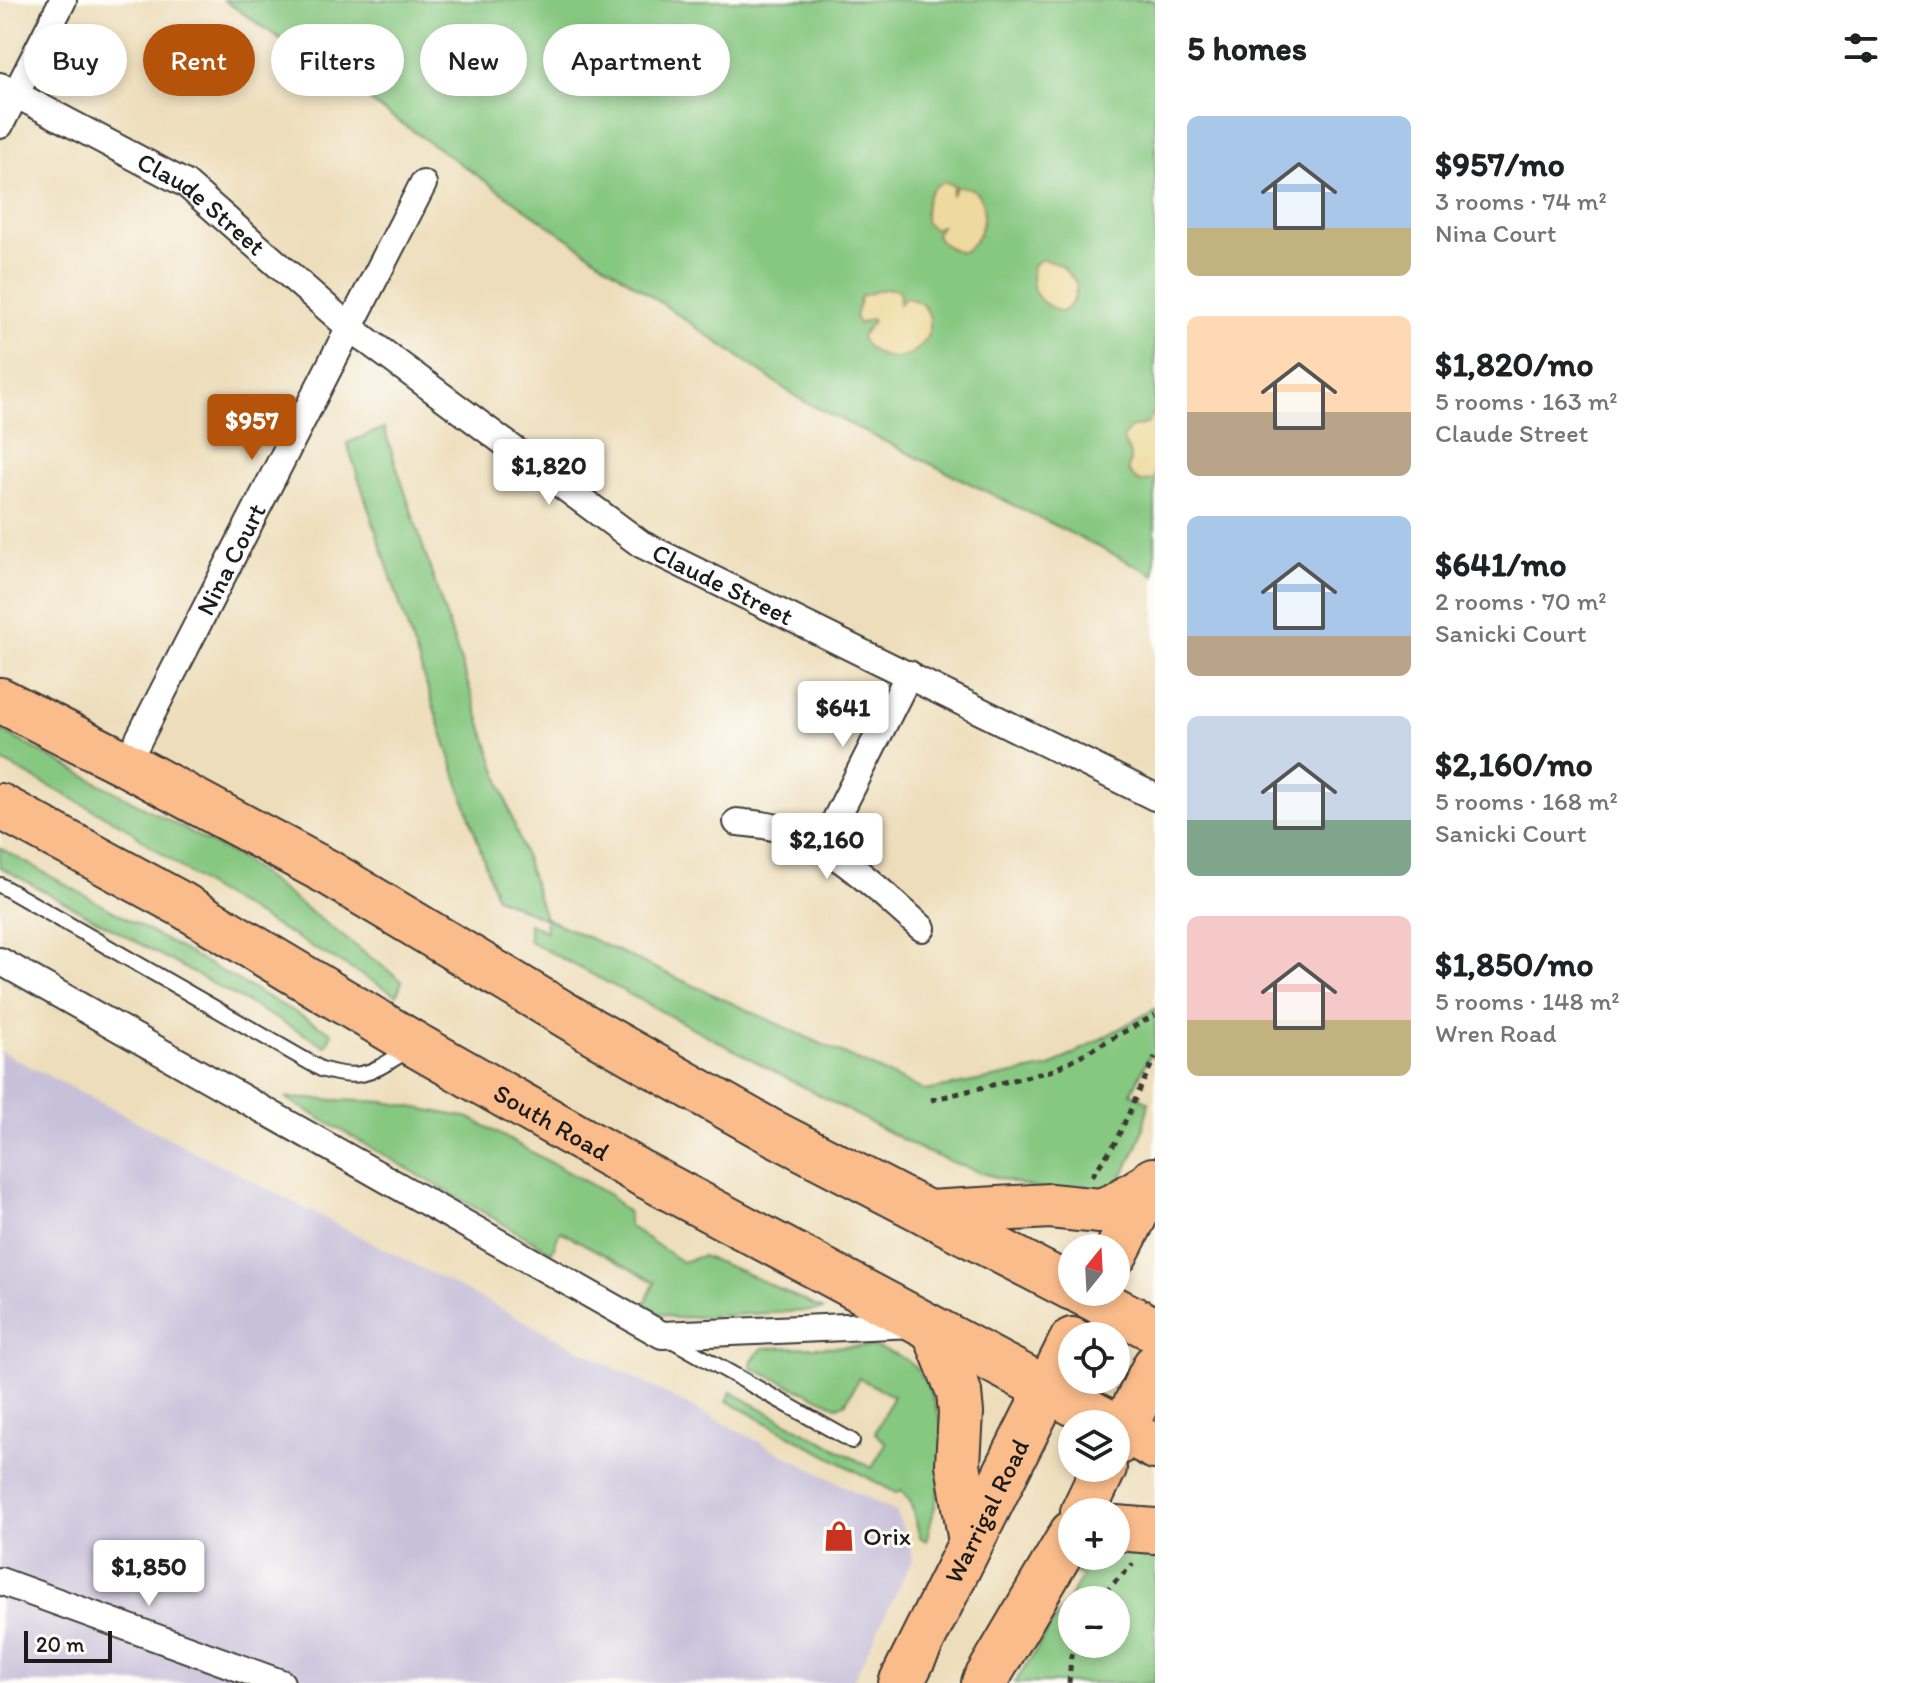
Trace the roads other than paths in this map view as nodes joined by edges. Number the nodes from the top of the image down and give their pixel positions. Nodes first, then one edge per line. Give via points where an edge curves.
1 (63, 0) edge
2 (8, 90) edge
3 (0, 125) edge
4 (423, 184) dead end
5 (349, 327) junction
6 (909, 674) junction
7 (0, 700) edge
8 (126, 764) junction
9 (1155, 797) edge
10 (0, 806) edge
11 (737, 822) dead end
12 (822, 847) junction
13 (0, 885) edge
14 (922, 928) dead end
15 (0, 961) edge
16 (416, 1045) junction
17 (1153, 1180) edge
18 (928, 1213) junction
19 (1126, 1234) edge
20 (1081, 1308) edge
21 (928, 1327) junction
22 (1155, 1330) edge
23 (662, 1335) junction
24 (1155, 1366) edge
25 (1047, 1389) junction
26 (1083, 1410) edge
27 (1130, 1423) edge
28 (852, 1441) dead end
29 (971, 1542) junction
30 (1058, 1557) edge
31 (0, 1581) edge
32 (281, 1683) edge
33 (901, 1683) edge
34 (984, 1683) edge

1 - 2 street
2 - 3 street
2 - 5 street, Claude Street via 186,184
4 - 5 street, Nina Court
5 - 6 street, Claude Street via 641,544
5 - 8 street, Nina Court
6 - 9 street, Claude Street
6 - 12 street
7 - 8 highway
8 - 18 highway via 389,907 766,1129
10 - 16 highway, South Road via 181,904
11 - 12 street via 779,828
12 - 14 street
13 - 16 lane via 321,1069 366,1075
15 - 23 street
16 - 21 highway, South Road
17 - 18 highway via 1100,1211 1050,1206
17 - 19 highway
18 - 20 highway
20 - 22 highway
20 - 25 highway, Warrigal Road
21 - 23 street
21 - 25 highway, South Road
21 - 29 highway via 959,1392 958,1464
23 - 28 lane
24 - 27 highway
25 - 26 highway, South Road
25 - 29 highway, Warrigal Road
29 - 33 highway, Warrigal Road
30 - 34 highway
31 - 32 street

